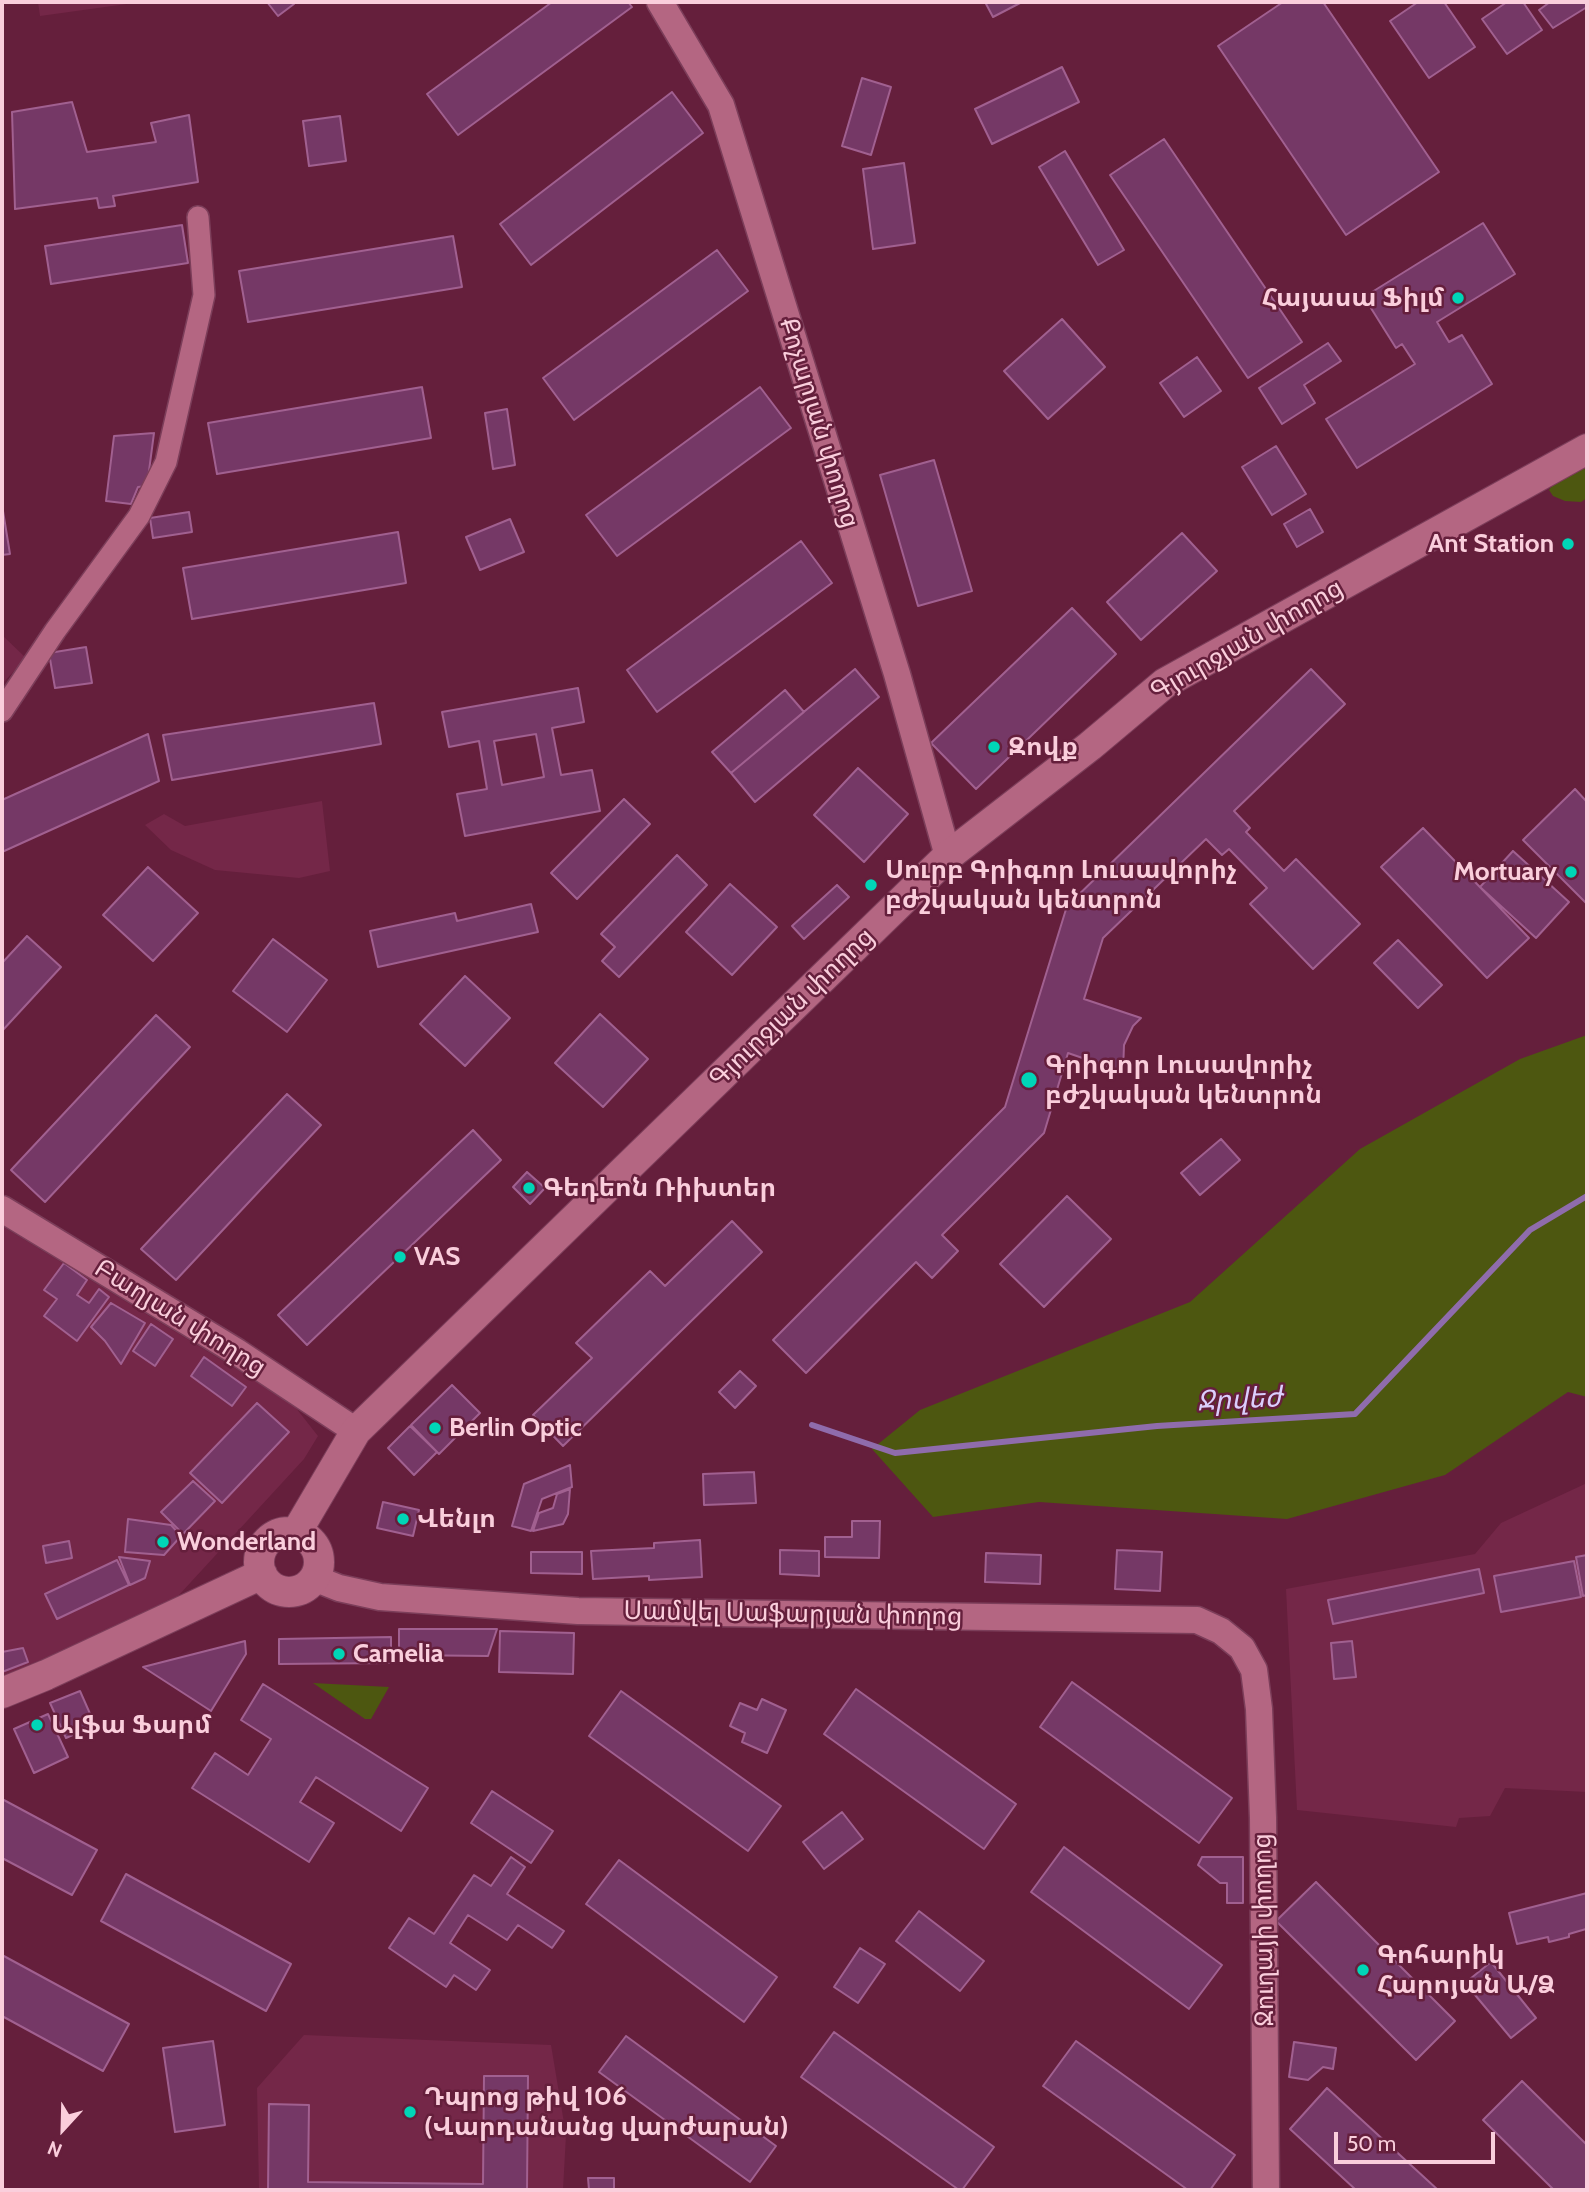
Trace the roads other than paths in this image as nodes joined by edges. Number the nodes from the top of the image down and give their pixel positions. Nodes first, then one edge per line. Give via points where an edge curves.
1 (660, 2) edge
2 (198, 218) dead end
3 (1587, 449) edge
4 (2, 711) edge
5 (948, 856) junction
6 (2, 1209) edge
7 (356, 1431) junction
8 (296, 1533) junction
9 (262, 1574) junction
10 (314, 1578) junction
11 (1254, 1670) joint
12 (2, 1693) edge
13 (1266, 2190) edge

1 - 5 street, Քոչարյան փողոց via 721,105 897,674
2 - 4 street via 204,295 166,462 139,516
3 - 5 main road, Գյուրջյան փողոց via 1165,683
5 - 7 main road, Գյուրջյան փողոց
6 - 7 street, Բաղյան փողոց via 237,1352
7 - 8 main road, Գյուրջյան փողոց
8 - 9 main road via 270,1539 260,1555
8 - 10 main road via 317,1551
9 - 10 main road via 282,1591 300,1590
9 - 12 main road
10 - 11 street, Սամվել Սաֆարյան փողոց via 380,1597 578,1611 1197,1620 1242,1648
11 - 13 street, Ջուղայի փողոց via 1262,1800

